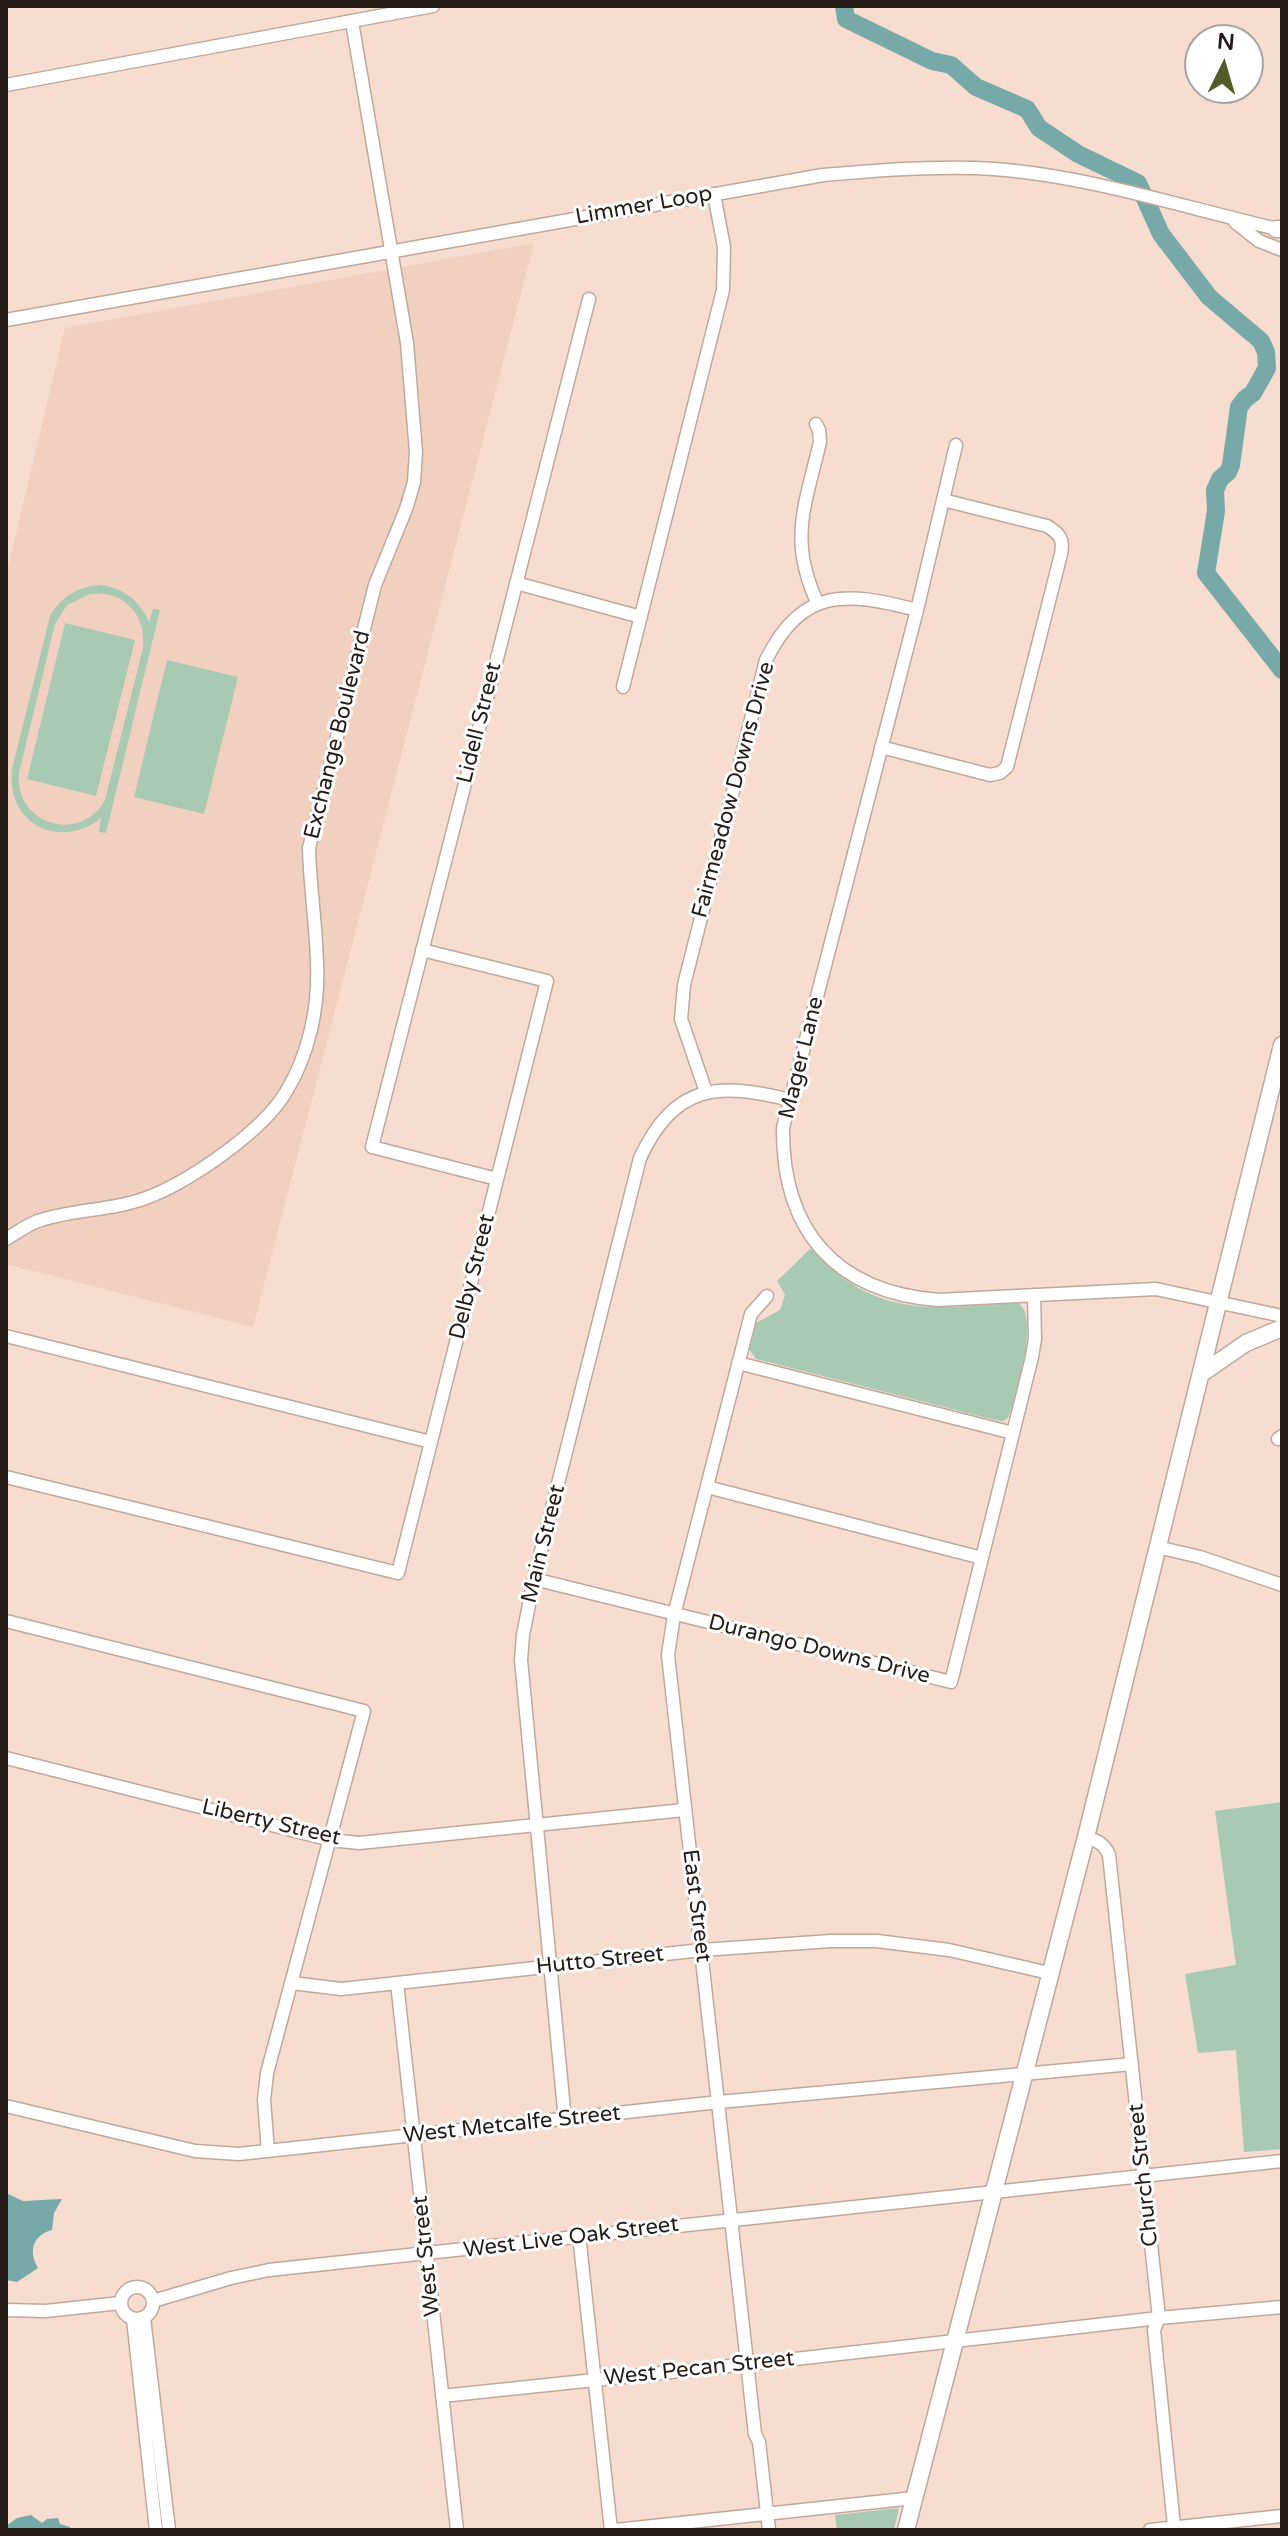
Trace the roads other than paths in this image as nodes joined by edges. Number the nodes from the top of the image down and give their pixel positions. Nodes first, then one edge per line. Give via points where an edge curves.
1 (433, 6) edge
2 (352, 22) junction
3 (6, 85) edge
4 (714, 194) junction
5 (1229, 218) junction
6 (1280, 229) edge
7 (392, 250) junction
8 (1282, 250) edge
9 (589, 299) dead end
10 (6, 320) edge
11 (816, 424) dead end
12 (956, 445) dead end
13 (943, 500) junction
14 (516, 583) junction
15 (818, 604) junction
16 (917, 610) junction
17 (641, 617) junction
18 (623, 687) dead end
19 (881, 747) junction
20 (422, 950) junction
21 (1282, 1045) edge
22 (706, 1092) junction
23 (790, 1100) junction
24 (497, 1179) junction
25 (6, 1239) edge
26 (1034, 1295) junction
27 (767, 1296) dead end
28 (1219, 1302) junction
29 (1282, 1316) edge
30 (1282, 1328) edge
31 (6, 1336) edge
32 (738, 1363) junction
33 (1201, 1374) junction
34 (1013, 1433) junction
35 (431, 1442) junction
36 (6, 1477) edge
37 (707, 1487) junction
38 (1157, 1547) junction
39 (982, 1558) junction
40 (534, 1579) junction
41 (1282, 1585) edge
42 (674, 1615) junction
43 (6, 1621) edge
44 (6, 1758) edge
45 (684, 1810) junction
46 (536, 1824) junction
47 (1086, 1837) junction
48 (331, 1840) junction
49 (702, 1950) junction
50 (549, 1967) junction
51 (1049, 1973) junction
52 (292, 1983) junction
53 (397, 1983) junction
54 (1132, 2064) junction
55 (1023, 2075) junction
56 (719, 2102) junction
57 (6, 2106) edge
58 (565, 2120) junction
59 (414, 2135) junction
60 (268, 2151) junction
61 (1282, 2161) edge
62 (1145, 2176) junction
63 (993, 2192) junction
64 (732, 2220) junction
65 (579, 2235) junction
66 (427, 2254) junction
67 (153, 2301) junction
68 (120, 2303) junction
69 (1282, 2307) edge
70 (6, 2310) edge
71 (139, 2318) junction
72 (1159, 2318) junction
73 (955, 2340) junction
74 (748, 2364) junction
75 (595, 2380) junction
76 (442, 2396) junction
77 (151, 2429) junction
78 (914, 2498) junction
79 (767, 2512) junction
80 (1282, 2516) edge
81 (1174, 2526) junction
82 (1225, 2526) edge
83 (156, 2530) edge
84 (169, 2530) edge
85 (457, 2530) edge
86 (613, 2530) edge
87 (769, 2530) edge
88 (906, 2530) edge
89 (1150, 2530) edge

1 - 2 street
2 - 3 street
2 - 7 street, Exchange Boulevard
4 - 5 street, Limmer Loop via 823,175 994,169 1088,183
4 - 7 street, Limmer Loop
4 - 17 street via 724,247 723,290
5 - 6 street, Limmer Loop
5 - 8 street via 1259,241
7 - 10 street, Limmer Loop
7 - 25 street, Exchange Boulevard via 407,343 414,482 375,585 309,848 317,964 307,1046 285,1094 266,1115 187,1178 145,1198 38,1221
9 - 14 street, Lidell Street
11 - 15 street via 820,442 800,539 801,561
12 - 13 street, Mager Lane
13 - 16 street, Mager Lane
13 - 19 street via 1059,533 1063,542 1057,569 1007,767 990,775
14 - 17 street
14 - 20 street, Lidell Street
15 - 16 street, Fairmeadow Downs Drive via 867,598
15 - 22 street, Fairmeadow Downs Drive via 783,631 766,660 691,955 681,1019
16 - 19 street, Mager Lane
17 - 18 street
19 - 23 street, Mager Lane
20 - 24 street, Lidell Street via 372,1147
20 - 24 street, Delby Street via 547,981
21 - 28 main road
22 - 23 street, Main Street via 733,1089
22 - 40 street, Main Street via 657,1124 640,1158
23 - 26 street, Mager Lane via 783,1128 786,1179 808,1231 832,1261 854,1277 909,1298
24 - 35 street, Delby Street
26 - 28 street, Mager Lane via 1156,1289
26 - 34 street, Durango Downs Drive via 1035,1339
27 - 32 street, East Street via 751,1314
28 - 29 street, Mager Lane
28 - 33 main road
30 - 33 main road via 1246,1343
31 - 35 street
32 - 34 street
32 - 37 street, East Street
33 - 38 main road
34 - 39 street, Durango Downs Drive
35 - 36 street, Delby Street via 398,1573
37 - 39 street
37 - 42 street, East Street
38 - 41 street
38 - 47 main road
39 - 42 street, Durango Downs Drive via 951,1682
40 - 42 street, Durango Downs Drive
40 - 46 street, Main Street via 521,1660
42 - 45 street, East Street via 668,1655
43 - 48 street via 364,1711
44 - 48 street, Liberty Street
45 - 46 street, Liberty Street
45 - 49 street, East Street
46 - 48 street, Liberty Street via 386,1842
46 - 50 street, Main Street
47 - 51 main road
47 - 54 street, Church Street via 1106,1847 1109,1855
48 - 52 street
49 - 50 street, Hutto Street
49 - 51 street, Hutto Street via 877,1941 949,1950
49 - 56 street, East Street
50 - 53 street, Hutto Street
50 - 58 street, Main Street
51 - 55 main road
52 - 53 street, Hutto Street via 341,1989
52 - 60 street via 267,2073
53 - 59 street, West Street
54 - 55 street, West Metcalfe Street
54 - 62 street, Church Street
55 - 56 street, West Metcalfe Street
55 - 63 main road
56 - 58 street, West Metcalfe Street
56 - 64 street, East Street
57 - 60 street, West Metcalfe Street via 195,2151
58 - 59 street, West Metcalfe Street
59 - 60 street, West Metcalfe Street
59 - 66 street, West Street
61 - 62 street, West Live Oak Street
62 - 63 street, West Live Oak Street
62 - 72 street, Church Street
63 - 64 street, West Live Oak Street
63 - 73 main road
64 - 65 street, West Live Oak Street
64 - 74 street, East Street
65 - 66 street, West Live Oak Street
65 - 75 street
66 - 67 street, West Live Oak Street via 269,2270
66 - 76 street, West Street
67 - 68 street via 149,2291 133,2287
67 - 71 street via 152,2311
68 - 70 street
68 - 71 street via 124,2313
69 - 72 street, West Pecan Street
71 - 77 street
72 - 73 street, West Pecan Street
72 - 81 street, Church Street via 1154,2330
73 - 74 street, West Pecan Street
73 - 78 main road
74 - 75 street, West Pecan Street
74 - 79 street, East Street
75 - 76 street, West Pecan Street
75 - 86 street
76 - 85 street, West Street
77 - 83 street
77 - 84 street
78 - 79 street
78 - 88 main road
79 - 86 street
79 - 87 street, East Street
80 - 82 street
81 - 82 street
81 - 89 street

